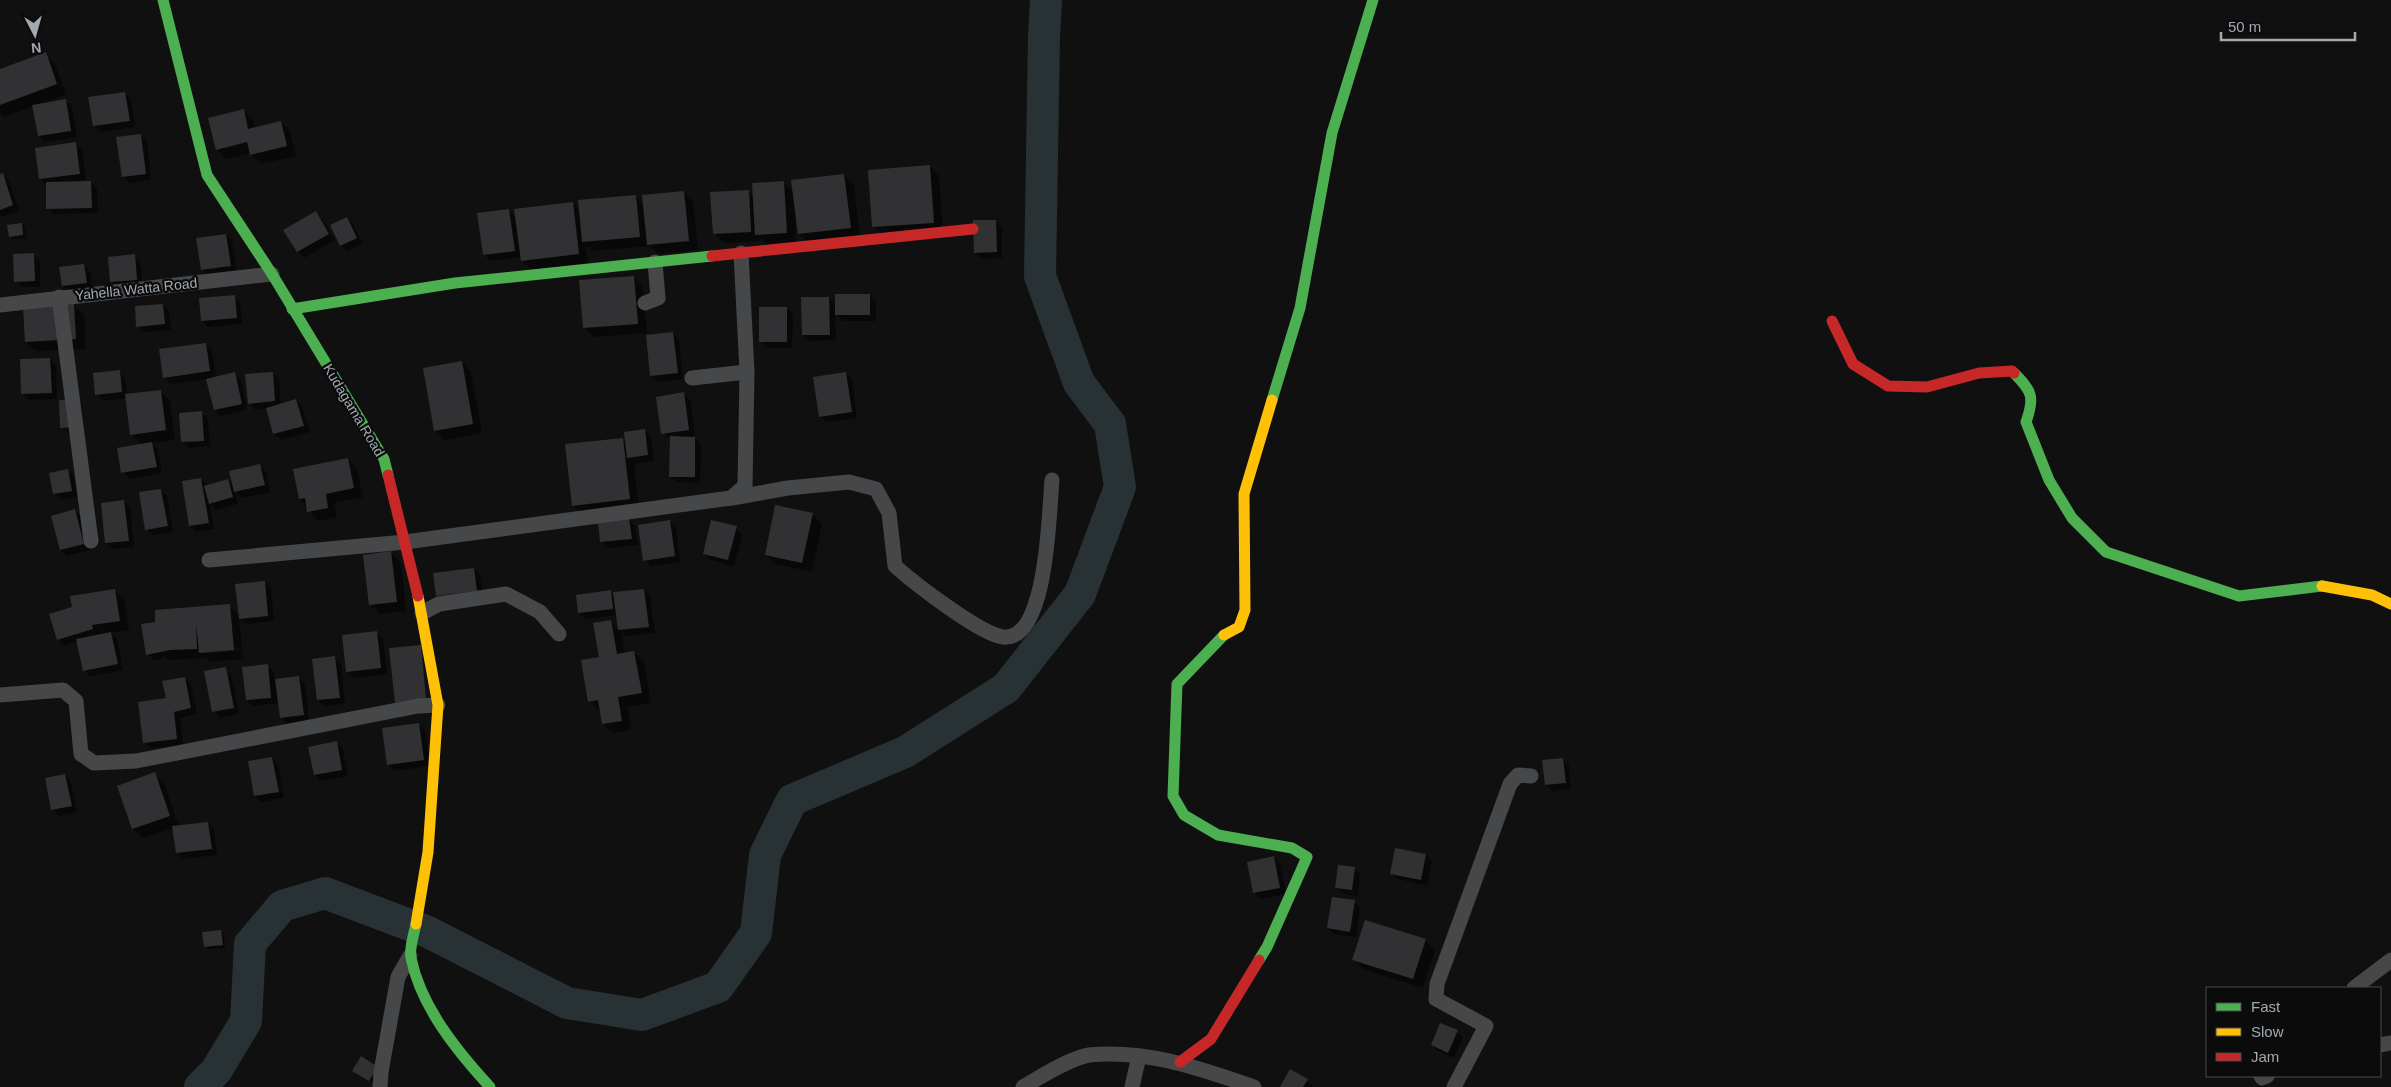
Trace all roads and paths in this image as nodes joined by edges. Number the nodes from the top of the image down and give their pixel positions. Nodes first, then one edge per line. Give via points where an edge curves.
1 (163, 0) edge
2 (1373, 0) edge
3 (973, 229) dead end
4 (741, 253) junction
5 (655, 262) junction
6 (272, 274) junction
7 (60, 297) junction
8 (645, 303) dead end
9 (0, 305) edge
10 (292, 309) junction
11 (1832, 321) dead end
12 (747, 372) junction
13 (692, 378) dead end
14 (1052, 480) dead end
15 (731, 498) junction
16 (91, 541) dead end
17 (405, 542) junction
18 (209, 560) dead end
19 (2391, 604) edge
20 (422, 612) junction
21 (559, 634) dead end
22 (0, 695) edge
23 (438, 705) junction
24 (1531, 776) dead end
25 (410, 956) junction
26 (2391, 960) edge
27 (2355, 987) edge
28 (1139, 1056) junction
29 (1180, 1062) junction
30 (380, 1087) edge
31 (490, 1087) edge
32 (1023, 1087) edge
33 (1132, 1087) edge
34 (1254, 1087) edge
35 (1454, 1087) edge

1 - 6 street, Kudagama Road via 207,175
2 - 29 street via 1332,133 1300,308 1244,494 1245,610 1239,627 1224,635 1177,684 1173,796 1184,815 1218,835 1292,848 1307,858 1267,947 1211,1039
3 - 4 street
4 - 5 street
4 - 12 street
5 - 8 street via 658,298
5 - 10 street via 455,283
6 - 7 street, Yahella Watta Road
6 - 10 street, Kudagama Road
7 - 9 street, Yahella Watta Road
7 - 16 street
10 - 17 street, Kudagama Road via 384,458
11 - 19 street via 1853,364 1888,386 1926,387 1979,373 2012,372 2030,389 2032,406 2026,422 2050,480 2072,518 2106,552 2238,596 2322,586 2372,595
12 - 13 street
12 - 15 street via 745,486
14 - 15 street via 1041,592 1032,617 1019,632 1005,637 984,632 895,566 889,513 876,488 849,482
15 - 17 street
17 - 18 street
17 - 20 street, Kudagama Road
20 - 21 street via 439,604 506,594 540,612
20 - 23 street, Kudagama Road
22 - 23 street via 63,690 76,701 81,754 94,763 136,761 418,706
23 - 25 street, Kudagama Road via 428,852
24 - 35 street via 1518,775 1510,784 1438,984 1436,1000 1486,1026
25 - 30 street via 398,977
25 - 31 street via 424,996 461,1055
26 - 27 street
28 - 29 street
28 - 32 street via 1088,1056 1047,1072
28 - 33 street
29 - 34 street

